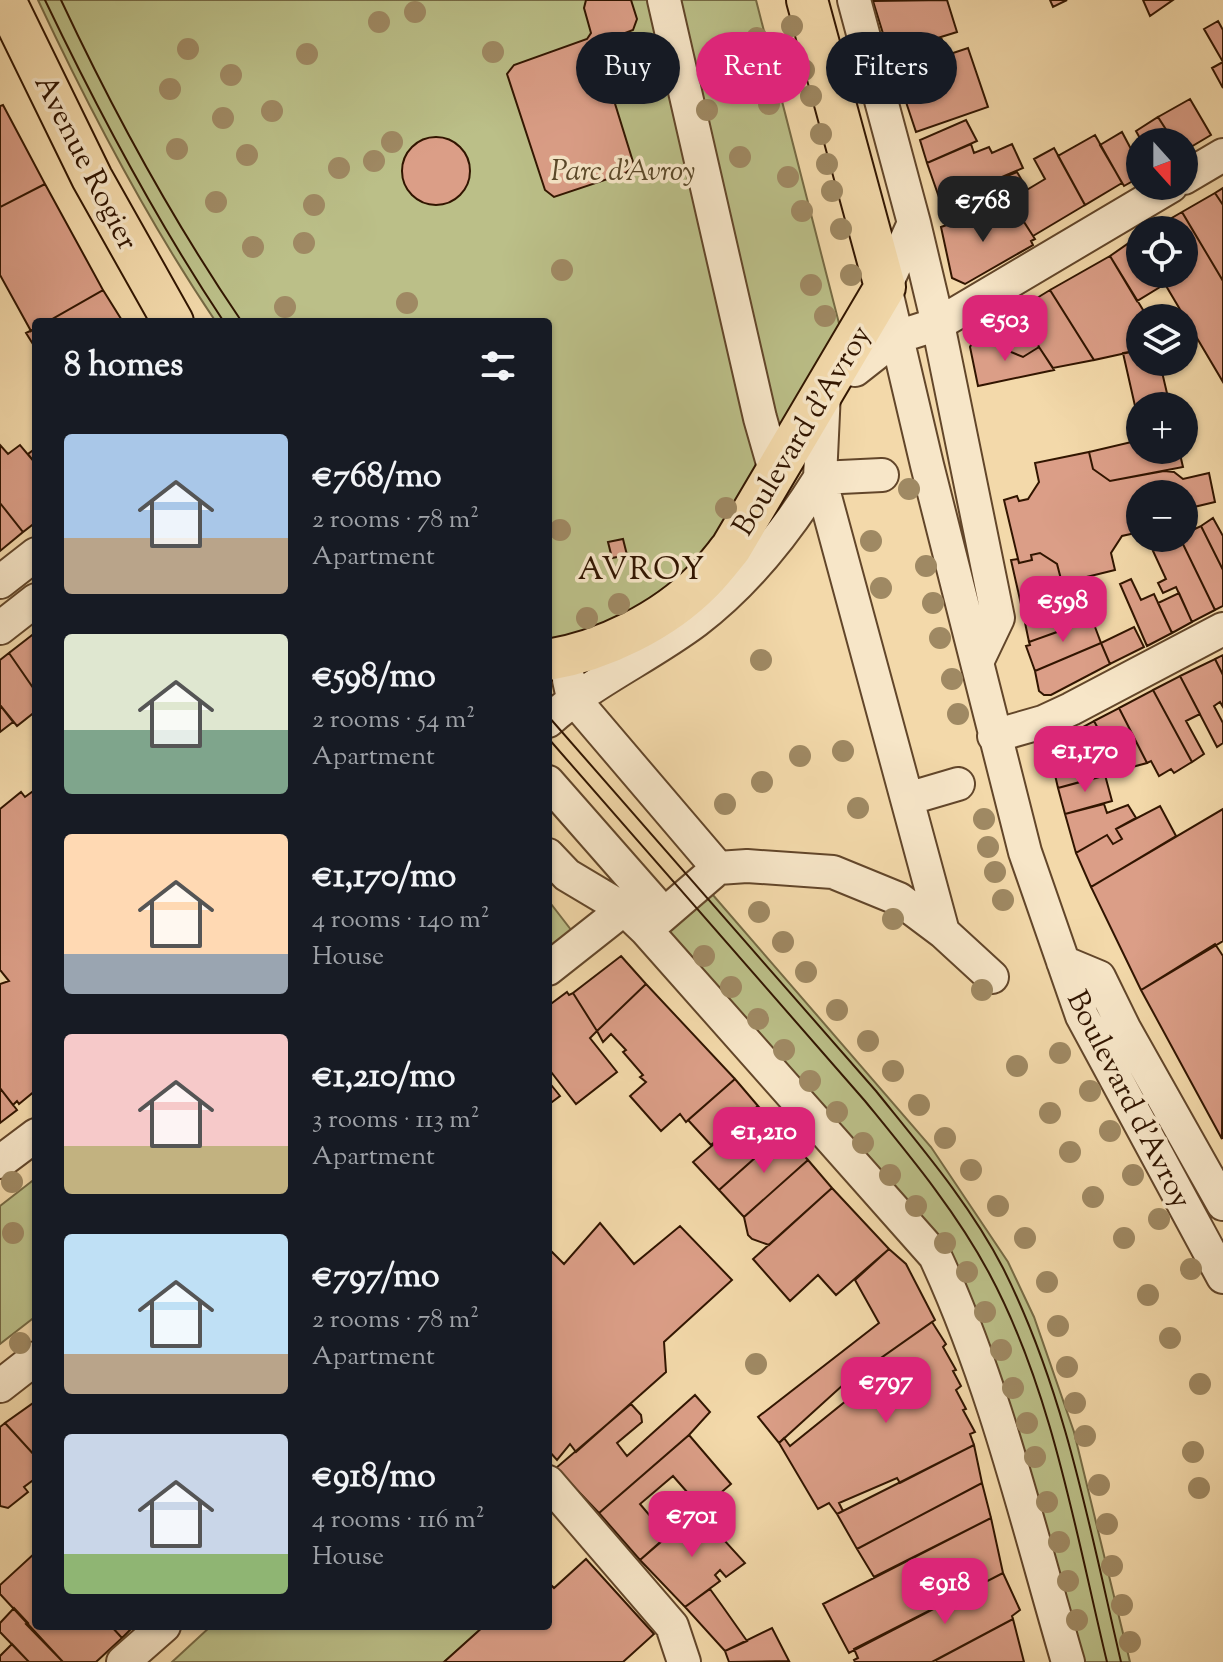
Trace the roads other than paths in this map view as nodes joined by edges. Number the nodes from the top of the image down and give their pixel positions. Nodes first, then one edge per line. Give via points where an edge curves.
1 (5, 0) edge
2 (664, 0) edge
3 (807, 0) edge
4 (854, 0) edge
5 (1223, 155) edge
6 (1198, 170) edge
7 (1147, 200) edge
8 (914, 223) junction
9 (885, 287) junction
10 (171, 318) edge
11 (938, 324) junction
12 (897, 337) junction
13 (840, 381) junction
14 (776, 474) junction
15 (882, 475) dead end
16 (820, 478) junction
17 (32, 557) edge
18 (0, 582) edge
19 (32, 603) edge
20 (0, 628) edge
21 (1223, 629) edge
22 (556, 658) edge
23 (977, 662) junction
24 (573, 698) junction
25 (552, 717) edge
26 (994, 736) junction
27 (958, 784) dead end
28 (552, 788) edge
29 (907, 799) junction
30 (615, 858) junction
31 (552, 859) edge
32 (718, 868) junction
33 (633, 912) junction
34 (943, 932) junction
35 (1063, 962) junction
36 (552, 966) edge
37 (992, 977) dead end
38 (32, 1138) edge
39 (0, 1162) edge
40 (1223, 1204) edge
41 (1223, 1277) edge
42 (32, 1361) edge
43 (0, 1386) edge
44 (552, 1487) edge
45 (159, 1630) edge
46 (123, 1662) edge
47 (684, 1662) edge
48 (1068, 1662) edge

1 - 10 main road, Avenue Rogier via 85,164
2 - 14 street
3 - 9 main road, Boulevard d'Avroy
4 - 8 street
5 - 6 street
7 - 11 street
8 - 9 street, Boulevard d'Avroy
8 - 11 street
9 - 12 street, Boulevard d'Avroy
9 - 13 main road, Boulevard d'Avroy
11 - 12 street
11 - 23 street via 998,618
12 - 13 street, Boulevard d'Avroy
12 - 23 street, Boulevard d'Avroy
13 - 14 main road, Boulevard d'Avroy
13 - 16 street
14 - 22 main road, Boulevard d'Avroy via 731,548 701,583 660,615 618,638
15 - 16 street
16 - 24 street via 749,574 697,621
16 - 29 street
17 - 18 street
19 - 20 street
21 - 26 street via 1057,715
22 - 24 street
23 - 26 street, Boulevard d'Avroy
24 - 25 street
24 - 32 street
26 - 35 street, Boulevard d'Avroy via 1025,852
27 - 29 street
28 - 30 street
29 - 34 street
30 - 33 street
30 - 33 street
31 - 33 street via 567,875
32 - 33 street
32 - 34 street via 833,872 899,899
33 - 36 street
33 - 48 street via 935,1256 976,1357
34 - 37 street
35 - 40 street, Boulevard d'Avroy via 1099,977
35 - 41 street, Boulevard d'Avroy via 1094,1042
38 - 39 street
42 - 43 street
44 - 47 street via 672,1626
45 - 46 street

